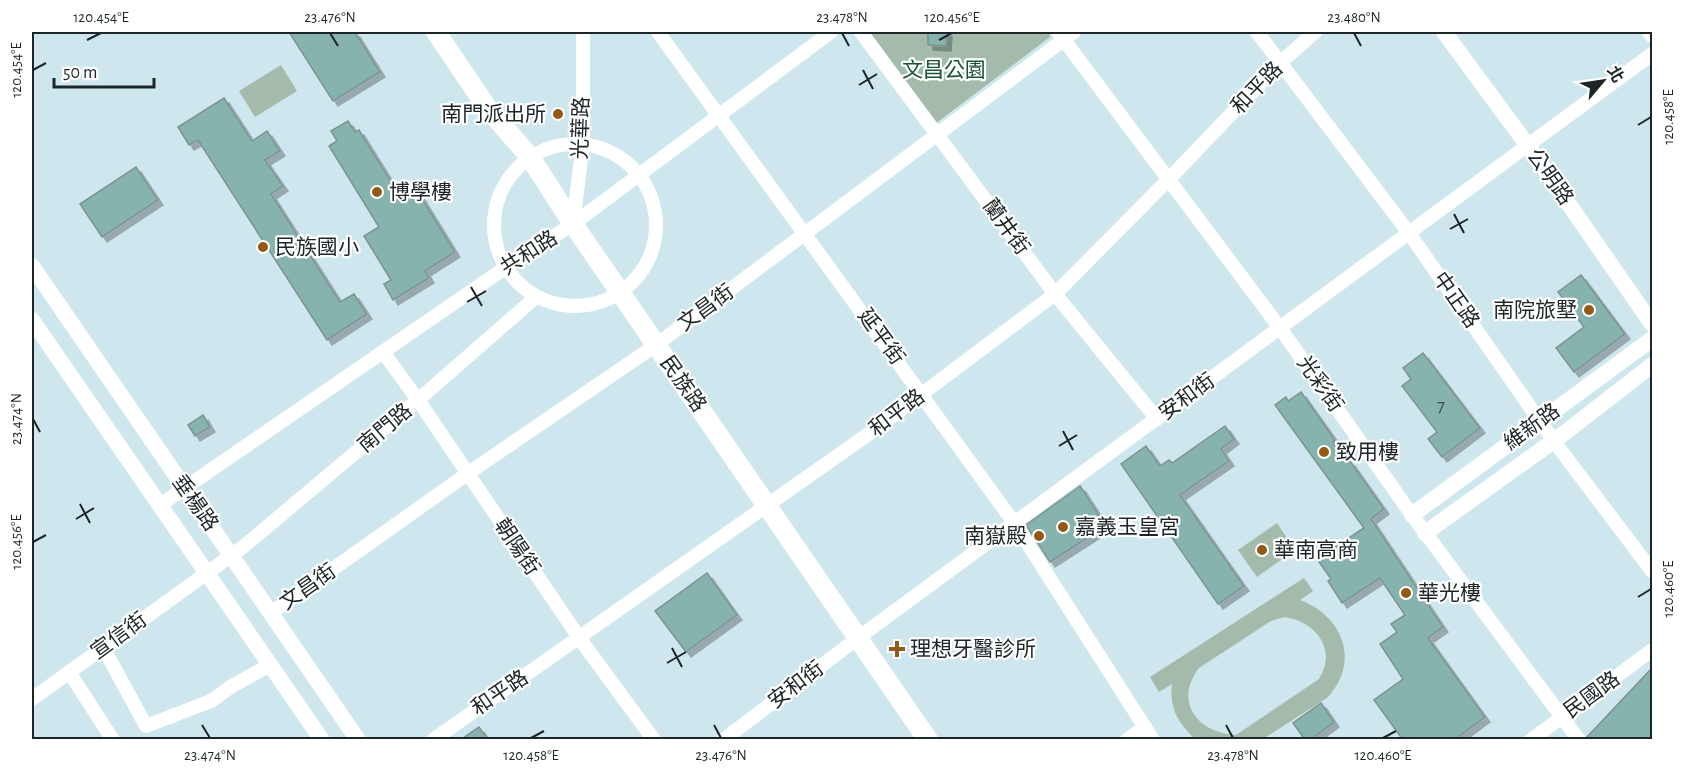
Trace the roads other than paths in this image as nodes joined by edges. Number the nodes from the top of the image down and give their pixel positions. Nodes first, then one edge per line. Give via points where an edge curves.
1 (583, 32) edge
2 (658, 32) edge
3 (831, 32) edge
4 (861, 32) edge
5 (1257, 32) edge
6 (1315, 32) edge
7 (1444, 32) edge
8 (1649, 32) edge
9 (442, 34) edge
10 (1065, 34) edge
11 (1653, 36) edge
12 (1653, 54) edge
13 (1280, 63) junction
14 (720, 116) junction
15 (938, 134) junction
16 (583, 143) junction
17 (1528, 146) junction
18 (530, 157) junction
19 (640, 174) junction
20 (1169, 179) junction
21 (573, 224) junction
22 (1409, 233) junction
23 (806, 234) junction
24 (32, 266) edge
25 (505, 268) junction
26 (619, 292) junction
27 (1055, 294) junction
28 (536, 297) junction
29 (32, 320) edge
30 (1653, 324) edge
31 (1280, 328) junction
32 (1653, 339) edge
33 (656, 345) junction
34 (383, 352) junction
35 (1653, 365) edge
36 (922, 395) junction
37 (418, 400) junction
38 (1157, 419) junction
39 (1540, 421) junction
40 (1553, 440) junction
41 (467, 474) junction
42 (185, 488) junction
43 (160, 505) junction
44 (766, 505) junction
45 (1412, 515) junction
46 (1015, 524) junction
47 (1425, 533) junction
48 (231, 556) junction
49 (1653, 571) edge
50 (207, 573) junction
51 (271, 613) junction
52 (858, 638) junction
53 (580, 639) junction
54 (103, 648) junction
55 (1653, 650) edge
56 (270, 665) junction
57 (69, 672) junction
58 (32, 699) edge
59 (1562, 717) junction
60 (1145, 727) junction
61 (113, 740) edge
62 (322, 740) edge
63 (358, 740) edge
64 (433, 740) edge
65 (654, 740) edge
66 (723, 740) edge
67 (928, 740) edge
68 (1126, 740) edge
69 (1154, 740) edge
70 (1531, 740) edge
71 (1579, 740) edge

1 - 16 street, 光華路
2 - 14 street, 延平街
3 - 14 street, 共和路
4 - 15 street, 蘭井街
5 - 13 street, 中正路
6 - 13 street, 和平路
7 - 17 street, 公明路
8 - 11 street
9 - 18 main road, 民族路 via 488,109
10 - 15 street, 文昌街
10 - 20 street, 光彩街
12 - 17 street, 安和街
13 - 20 street, 和平路
13 - 22 street, 中正路
14 - 19 street, 共和路
14 - 23 street, 延平街
15 - 23 street, 文昌街
15 - 27 street, 蘭井街
16 - 18 street via 548,147
16 - 19 street via 604,148
16 - 21 street, 光華路
17 - 22 street, 安和街
17 - 30 street, 公明路
18 - 21 main road, 民族路
18 - 25 street via 512,171 499,194 493,218 495,244
19 - 21 street, 共和路
19 - 26 street via 652,197 657,222 654,248 643,271
20 - 27 street, 和平路
20 - 31 street, 光彩街
21 - 25 street, 共和路
21 - 26 main road, 民族路
22 - 31 street, 安和街
22 - 39 street, 中正路
23 - 33 street, 文昌街
23 - 36 street, 延平街
24 - 42 street, 垂楊路
25 - 28 street
25 - 34 street, 共和路
26 - 28 street via 604,302 581,307 557,305
26 - 33 main road, 民族路
27 - 36 street, 和平路
27 - 38 street, 蘭井街
28 - 37 street, 南門路
29 - 43 street, 垂楊路
31 - 38 street, 安和街
31 - 45 street, 光彩街
32 - 39 street, 維新路
33 - 41 street, 文昌街
33 - 44 main road, 民族路
34 - 37 street, 朝陽街
34 - 42 street, 共和路
35 - 40 street, 維新路
36 - 44 street, 和平路
36 - 46 street, 延平街
37 - 41 street, 朝陽街
37 - 48 street, 南門路
38 - 46 street, 安和街
39 - 40 street, 中正路
39 - 45 street, 維新路
40 - 47 street, 維新路
40 - 49 street, 中正路
41 - 51 street, 文昌街
41 - 53 street, 朝陽街
42 - 43 street, 共和路
42 - 48 street, 垂楊路
43 - 50 street, 垂楊路
44 - 52 main road, 民族路
44 - 53 street, 和平路
45 - 47 street, 光彩街
46 - 52 street, 安和街
46 - 60 street, 延平街
47 - 59 street, 光彩街
48 - 50 street, 南門路
48 - 51 street, 垂楊路
50 - 54 street, 宣信街
50 - 56 street, 垂楊路
51 - 63 street, 垂楊路
52 - 66 street, 安和街
52 - 67 main road, 民族路
53 - 64 street, 和平路
53 - 65 street, 朝陽街
54 - 56 street via 146,726 211,701
54 - 57 street, 宣信街
55 - 59 street, 民國路
56 - 62 street, 垂楊路
57 - 58 street, 宣信街
57 - 61 street
59 - 70 street, 民國路
59 - 71 street, 光彩街
60 - 68 street
60 - 69 street, 延平街

